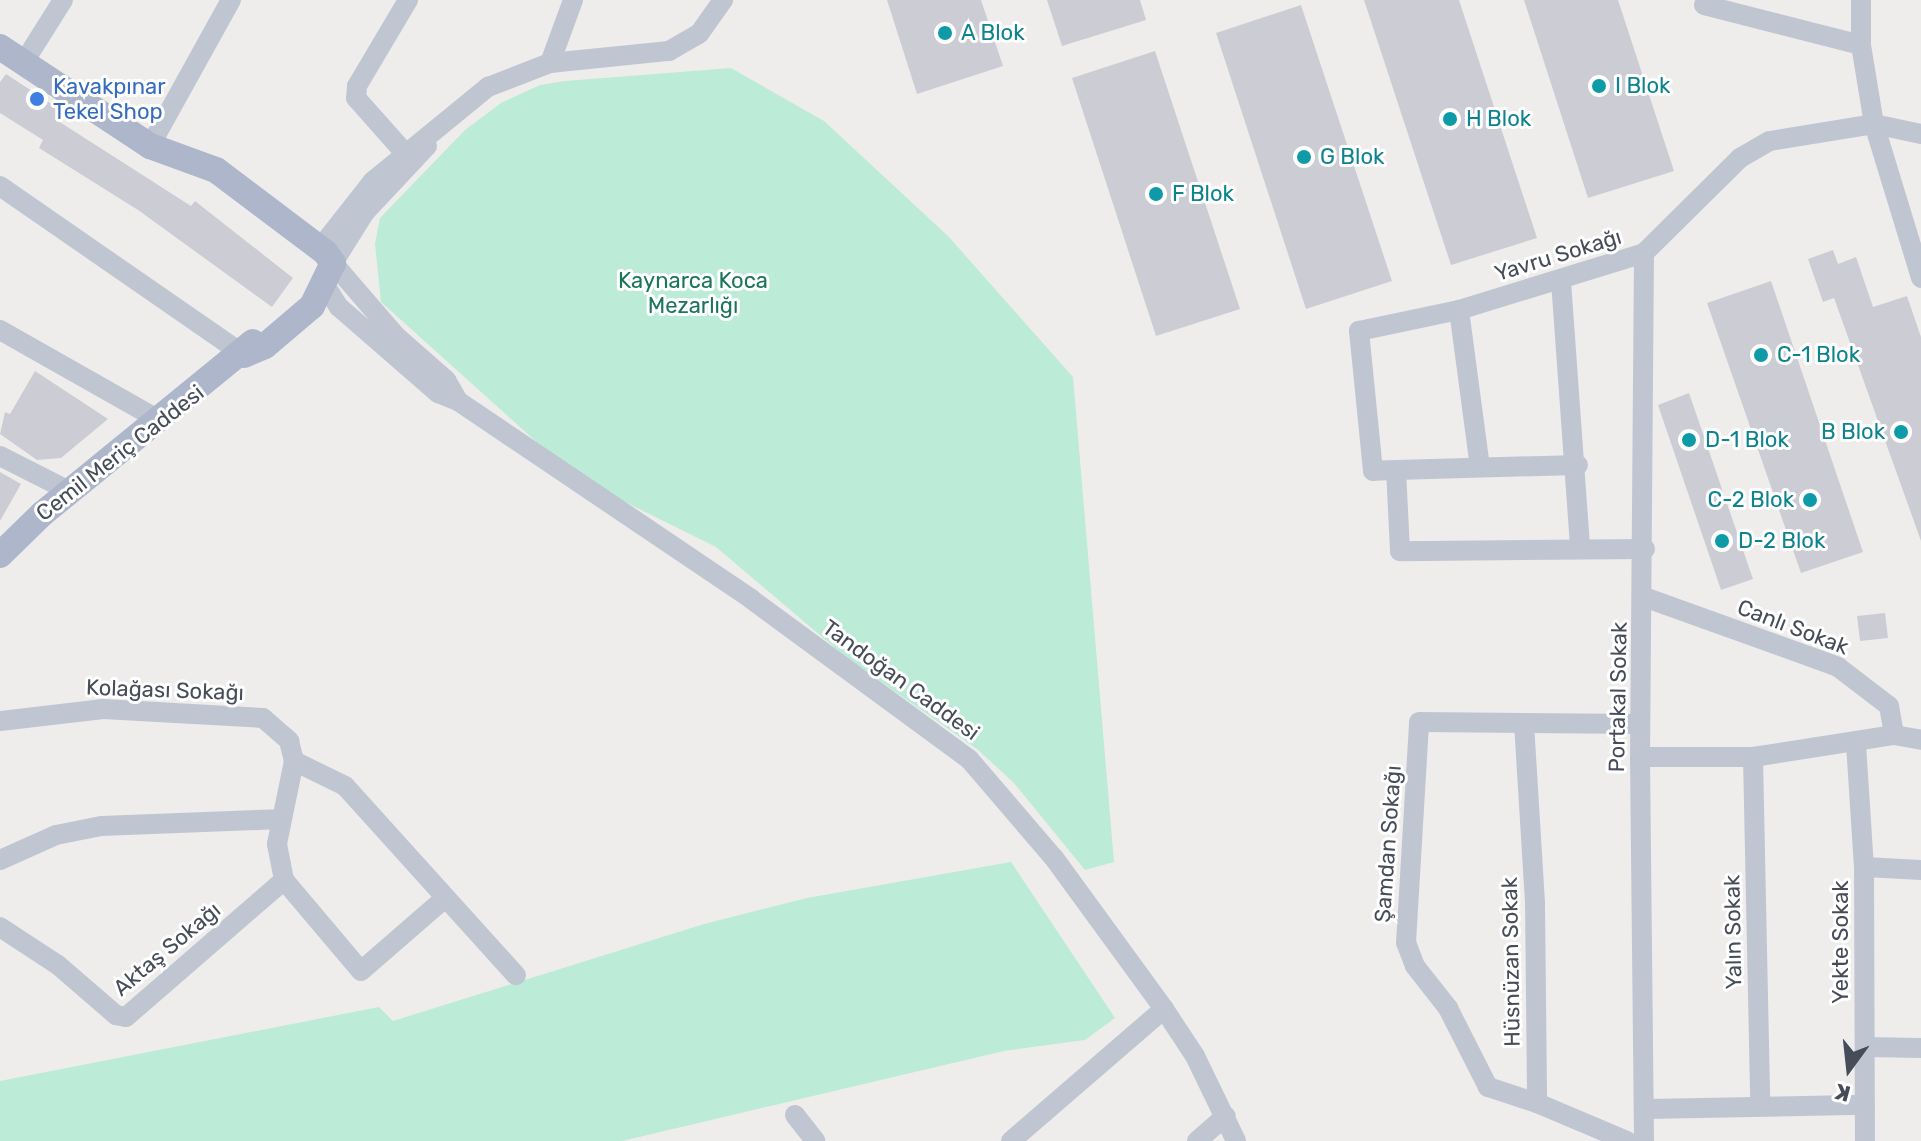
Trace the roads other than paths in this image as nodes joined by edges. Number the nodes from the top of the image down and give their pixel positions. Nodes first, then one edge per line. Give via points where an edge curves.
1 (63, 0) edge
2 (231, 0) edge
3 (408, 0) edge
4 (573, 0) edge
5 (723, 0) edge
6 (1861, 0) edge
7 (1704, 5) dead end
8 (1861, 45) junction
9 (0, 47) edge
10 (24, 62) junction
11 (550, 63) junction
12 (466, 101) junction
13 (1874, 124) junction
14 (1921, 134) edge
15 (150, 146) junction
16 (404, 152) junction
17 (0, 186) edge
18 (1644, 253) junction
19 (324, 266) junction
20 (1921, 278) edge
21 (1561, 281) junction
22 (1459, 310) junction
23 (0, 330) edge
24 (244, 355) junction
25 (161, 421) junction
26 (0, 456) edge
27 (1578, 465) junction
28 (1480, 467) junction
29 (1396, 470) junction
30 (71, 492) junction
31 (1580, 547) junction
32 (1645, 549) junction
33 (0, 555) edge
34 (1644, 597) junction
35 (0, 721) edge
36 (1524, 723) junction
37 (1640, 724) junction
38 (1894, 735) junction
39 (1921, 740) edge
40 (1856, 744) junction
41 (1640, 757) junction
42 (1753, 757) junction
43 (294, 761) junction
44 (280, 819) junction
45 (0, 860) edge
46 (1864, 867) junction
47 (1921, 870) edge
48 (284, 880) junction
49 (445, 898) junction
50 (0, 927) edge
51 (516, 975) dead end
52 (1164, 1009) junction
53 (1865, 1047) junction
54 (1921, 1048) edge
55 (1537, 1103) junction
56 (1760, 1105) junction
57 (1865, 1105) junction
58 (1647, 1109) junction
59 (795, 1115) dead end
60 (1226, 1116) junction
61 (815, 1141) edge
62 (1011, 1141) edge
63 (1197, 1141) edge
64 (1236, 1141) edge
65 (1627, 1141) edge
66 (1644, 1141) edge
67 (1865, 1141) edge

1 - 10 street
2 - 15 street
3 - 16 street via 357,86 356,98
4 - 11 street
5 - 11 street, Cemil Meriç Caddesi via 708,25 669,51
6 - 8 street
7 - 8 street
8 - 13 street
9 - 10 main road
10 - 15 main road
11 - 12 street, Cemil Meriç Caddesi via 499,81
12 - 16 street, Cemil Meriç Caddesi
12 - 19 street, Cemil Meriç Caddesi via 365,212
13 - 14 street
13 - 18 street, Yavru Sokağı via 1770,141 1750,152
13 - 20 street
15 - 19 main road via 216,170
16 - 19 street, Cemil Meriç Caddesi via 346,211
17 - 24 street
18 - 21 street, Yavru Sokağı
18 - 32 street, Portakal Sokak
19 - 24 main road, Cemil Meriç Caddesi
19 - 52 street, Tandoğan Caddesi via 446,380 458,401 751,599 969,759 1054,858
21 - 22 street, Yavru Sokağı
21 - 27 street
22 - 28 street
22 - 29 street, Yavru Sokağı via 1359,331 1373,471
23 - 25 street
24 - 25 main road, Cemil Meriç Caddesi
25 - 30 main road, Cemil Meriç Caddesi
26 - 30 street
27 - 28 street
27 - 31 street
28 - 29 street
29 - 31 street via 1400,551
30 - 33 main road, Cemil Meriç Caddesi
31 - 32 street
32 - 34 street, Portakal Sokak
34 - 37 street, Portakal Sokak
34 - 38 street, Canlı Sokak via 1838,667 1889,706
35 - 43 street, Kolağası Sokağı via 103,709 263,718 289,741
36 - 37 street
36 - 55 street, Hüsnüzan Sokak via 1535,903
36 - 55 street, Şamdan Sokağı via 1419,722 1406,943 1415,966 1448,1008 1488,1087
37 - 41 street, Portakal Sokak
38 - 39 street
38 - 40 street
40 - 42 street
40 - 46 street, Yekte Sokak
41 - 42 street
41 - 58 street, Portakal Sokak
42 - 56 street, Yalın Sokak
43 - 44 street
43 - 49 street via 345,786
44 - 45 street via 101,826 56,835
44 - 48 street via 278,857
46 - 47 street
46 - 53 street, Yekte Sokak
48 - 49 street via 361,971
48 - 50 street, Aktaş Sokağı via 126,1017 116,1015 58,965
49 - 51 street
52 - 60 street, Tandoğan Caddesi
52 - 62 street
53 - 54 street
53 - 57 street, Yekte Sokak
55 - 65 street
56 - 57 street
56 - 58 street
57 - 67 street, Yekte Sokak
58 - 66 street, Portakal Sokak
59 - 61 street
60 - 63 street
60 - 64 street, Tandoğan Caddesi

